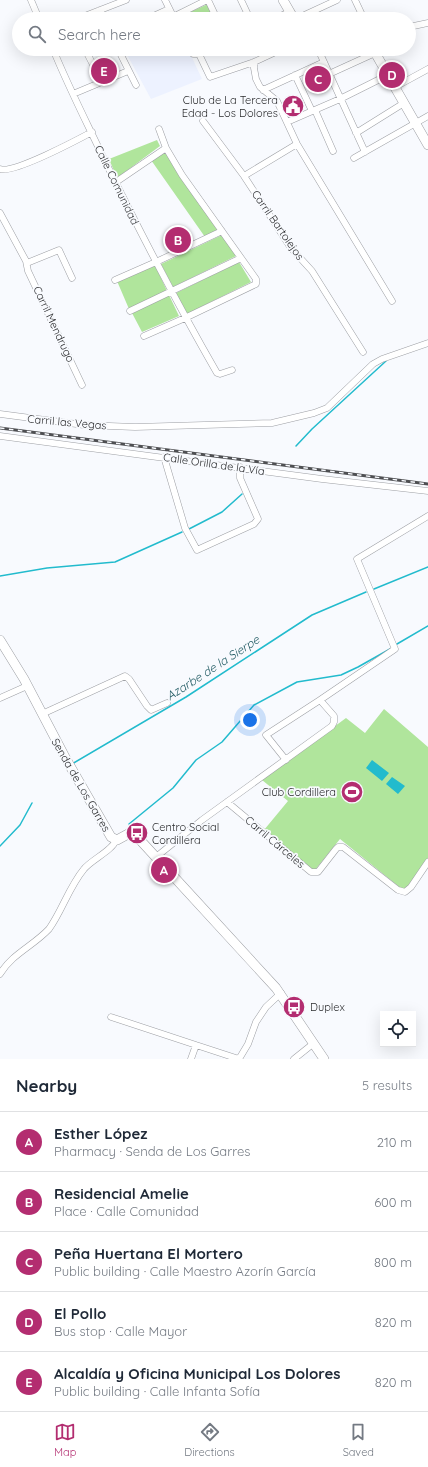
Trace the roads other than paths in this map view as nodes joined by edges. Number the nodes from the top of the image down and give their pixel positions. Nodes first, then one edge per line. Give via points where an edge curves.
1 (31, 0) edge
2 (126, 0) edge
3 (165, 0) edge
4 (207, 0) edge
5 (241, 0) edge
6 (283, 0) edge
7 (337, 0) edge
8 (355, 0) edge
9 (169, 9) junction
10 (100, 10) joint
11 (36, 12) edge
12 (95, 12) edge
13 (162, 12) edge
14 (171, 12) edge
15 (185, 12) edge
16 (213, 12) edge
17 (247, 12) edge
18 (290, 12) edge
19 (306, 12) edge
20 (360, 12) edge
21 (428, 23) edge
22 (416, 26) edge
23 (56, 56) edge
24 (89, 56) edge
25 (121, 56) edge
26 (200, 56) edge
27 (267, 56) edge
28 (321, 56) edge
29 (364, 56) edge
30 (377, 56) edge
31 (254, 62) junction
32 (324, 62) junction
33 (428, 69) edge
34 (128, 71) junction
35 (329, 74) junction
36 (295, 75) junction
37 (388, 75) junction
38 (102, 82) junction
39 (136, 85) dead end
40 (394, 87) junction
41 (263, 90) junction
42 (73, 94) junction
43 (340, 98) junction
44 (404, 103) junction
45 (313, 111) junction
46 (428, 116) edge
47 (203, 121) dead end
48 (287, 122) junction
49 (415, 123) junction
50 (159, 129) dead end
51 (92, 132) junction
52 (356, 133) junction
53 (297, 144) junction
54 (428, 145) edge
55 (166, 148) junction
56 (333, 151) dead end
57 (364, 152) junction
58 (354, 158) dead end
59 (0, 169) edge
60 (244, 176) junction
61 (116, 182) junction
62 (0, 213) edge
63 (222, 231) junction
64 (241, 258) junction
65 (156, 262) junction
66 (27, 263) junction
67 (72, 278) dead end
68 (115, 280) dead end
69 (171, 291) junction
70 (392, 301) dead end
71 (130, 311) dead end
72 (185, 318) junction
73 (144, 336) dead end
74 (428, 343) edge
75 (363, 352) dead end
76 (232, 370) dead end
77 (82, 385) dead end
78 (0, 414) edge
79 (0, 436) edge
80 (164, 457) junction
81 (240, 467) junction
82 (428, 491) edge
83 (428, 516) edge
84 (0, 640) edge
85 (27, 686) junction
86 (0, 698) edge
87 (320, 700) junction
88 (167, 703) dead end
89 (42, 714) junction
90 (286, 760) junction
91 (227, 802) junction
92 (116, 840) junction
93 (156, 857) junction
94 (428, 862) edge
95 (0, 974) edge
96 (281, 993) junction
97 (111, 1017) dead end
98 (314, 1043) junction
99 (196, 1045) junction
100 (191, 1059) edge
101 (294, 1059) edge
102 (324, 1059) edge

1 - 11 street
2 - 10 street
3 - 9 street
4 - 15 street
4 - 16 street
5 - 17 street
6 - 18 street
7 - 19 street
8 - 20 street
9 - 13 street
9 - 14 street
10 - 12 street
21 - 22 street
23 - 42 street, Calle Comunidad
24 - 38 street
25 - 34 street
26 - 31 street via 210,77
27 - 31 street
28 - 32 street
29 - 35 street
30 - 37 street
31 - 41 street via 256,80
32 - 35 street
32 - 36 street
33 - 40 street
34 - 38 street
34 - 39 street
35 - 43 street
36 - 41 street
36 - 45 street
37 - 40 street
37 - 43 street
38 - 42 street
40 - 44 street
41 - 48 street via 277,101
42 - 51 street, Calle Comunidad
43 - 45 street
43 - 52 street
44 - 49 street
44 - 52 street
45 - 48 street
45 - 56 street
46 - 49 street
47 - 60 street, Carril Bartolejos
48 - 53 street
49 - 54 street
49 - 57 street
50 - 55 street
51 - 59 street via 19,166
51 - 61 street, Calle Comunidad
52 - 57 street
53 - 60 street
53 - 70 street
55 - 61 street
55 - 63 street
57 - 58 street
60 - 75 street, Carril Bartolejos via 291,248 312,271
61 - 65 street, Calle Comunidad
62 - 66 street, Carril Mendrugo
63 - 64 street
63 - 65 street
64 - 69 street
64 - 72 street via 256,279 256,284
65 - 68 street
65 - 69 street, Calle Comunidad
66 - 67 street via 59,250
66 - 77 street, Carril Mendrugo via 28,271
69 - 71 street
69 - 72 street, Calle Comunidad
72 - 73 street
72 - 76 street, Calle Comunidad via 217,373
74 - 78 street, Carril las Vegas via 373,364 327,408 272,423 134,427 77,424
79 - 80 street, Calle Orilla de la Vía
80 - 81 street, Calle Orilla de la Vía
80 - 81 street via 184,528 197,550 254,524 258,519 242,482
81 - 82 street, Calle Orilla de la Vía
83 - 87 street via 357,559 395,649
84 - 85 street, Senda de Los Garres
85 - 86 street
85 - 89 street, Senda de Los Garres
87 - 90 street via 334,716 332,726
87 - 90 street via 266,735
88 - 89 street via 151,710 125,676
89 - 92 street, Senda de Los Garres via 111,837
90 - 91 street
91 - 93 street
91 - 94 street, Carril Cárceles via 311,872 318,872 336,849 343,847 398,890 405,892
92 - 93 street, Senda de Los Garres via 129,833 133,834
92 - 95 street via 83,870 49,929 13,957
93 - 96 street, Senda de Los Garres
96 - 98 street, Senda de Los Garres
96 - 99 street via 266,1007 256,1022 239,1059
97 - 99 street
98 - 101 street
98 - 102 street, Senda de Los Garres
99 - 100 street

